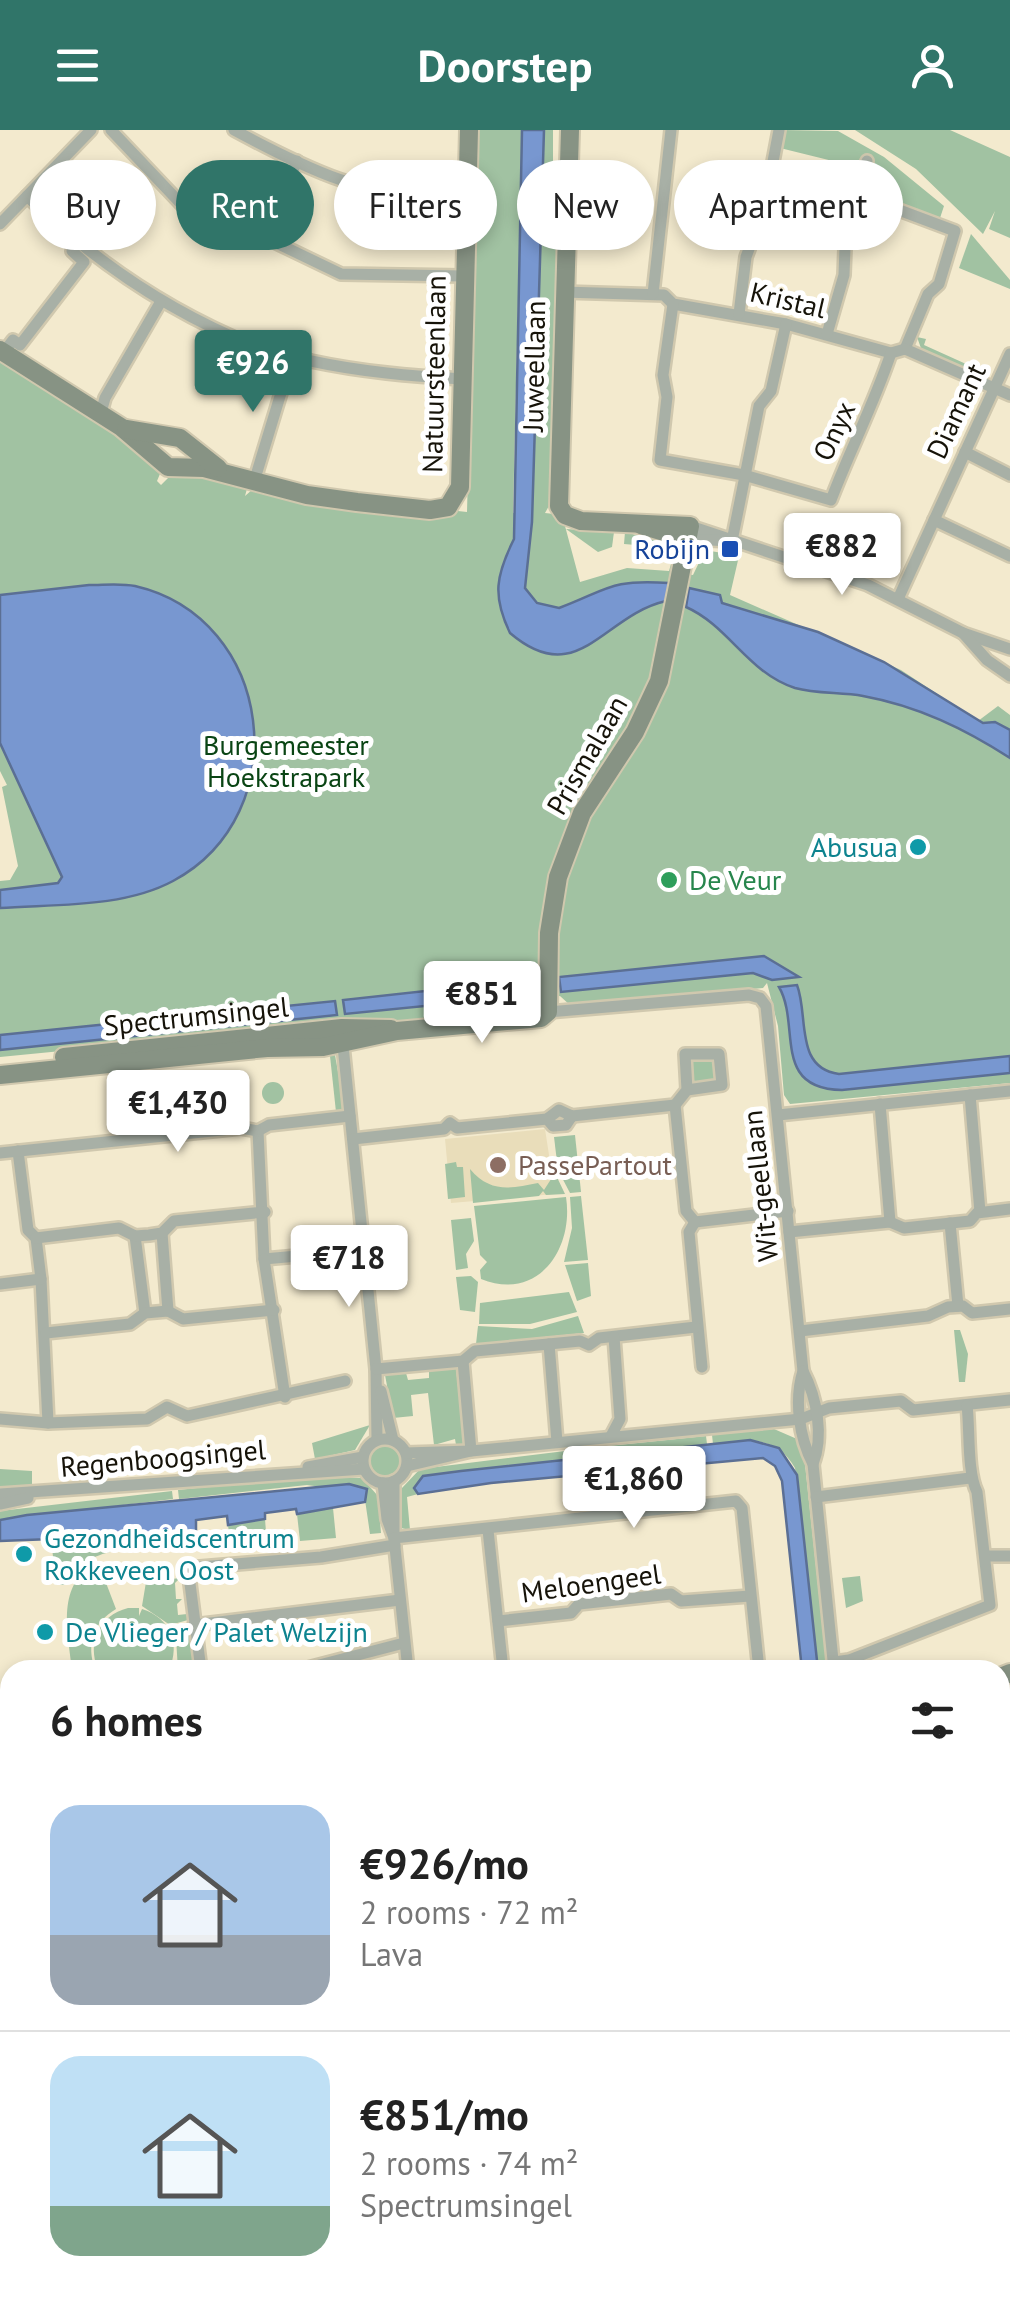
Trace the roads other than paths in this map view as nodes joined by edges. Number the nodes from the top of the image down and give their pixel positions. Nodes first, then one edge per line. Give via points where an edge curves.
1 (91, 130) edge
2 (110, 130) edge
3 (234, 130) edge
4 (469, 130) edge
5 (671, 130) edge
6 (779, 130) edge
7 (567, 133) edge
8 (295, 160) edge
9 (468, 160) edge
10 (27, 196) junction
11 (30, 199) edge
12 (176, 199) edge
13 (903, 212) edge
14 (0, 224) edge
15 (73, 250) edge
16 (86, 250) edge
17 (291, 250) edge
18 (465, 250) edge
19 (845, 250) edge
20 (464, 276) junction
21 (563, 292) junction
22 (653, 294) junction
23 (160, 304) junction
24 (673, 304) junction
25 (738, 314) junction
26 (786, 324) junction
27 (827, 334) junction
28 (905, 349) junction
29 (2, 351) edge
30 (891, 354) junction
31 (1010, 354) edge
32 (291, 360) junction
33 (463, 378) junction
34 (994, 388) junction
35 (1010, 395) edge
36 (100, 416) junction
37 (121, 427) junction
38 (965, 452) junction
39 (224, 473) junction
40 (1010, 474) edge
41 (744, 475) junction
42 (254, 482) junction
43 (934, 520) junction
44 (689, 532) junction
45 (732, 541) junction
46 (1010, 556) edge
47 (898, 599) junction
48 (963, 633) junction
49 (1010, 650) edge
50 (1009, 672) edge
51 (760, 998) joint
52 (550, 1008) junction
53 (342, 1036) junction
54 (129, 1056) junction
55 (0, 1064) edge
56 (0, 1075) edge
57 (688, 1090) dead end
58 (1010, 1090) edge
59 (970, 1095) junction
60 (880, 1104) junction
61 (675, 1105) junction
62 (778, 1115) junction
63 (350, 1116) junction
64 (258, 1131) junction
65 (140, 1138) junction
66 (353, 1139) junction
67 (18, 1151) junction
68 (0, 1153) edge
69 (1010, 1209) edge
70 (788, 1211) junction
71 (264, 1212) junction
72 (980, 1212) junction
73 (695, 1222) junction
74 (890, 1222) junction
75 (950, 1223) junction
76 (790, 1232) junction
77 (162, 1233) junction
78 (135, 1236) junction
79 (36, 1238) junction
80 (364, 1250) junction
81 (264, 1259) junction
82 (41, 1280) junction
83 (0, 1284) edge
84 (958, 1306) junction
85 (1010, 1309) edge
86 (274, 1310) junction
87 (168, 1311) junction
88 (145, 1313) junction
89 (696, 1326) junction
90 (800, 1331) junction
91 (46, 1334) junction
92 (614, 1337) junction
93 (548, 1344) junction
94 (463, 1361) junction
95 (702, 1367) dead end
96 (804, 1372) junction
97 (376, 1373) junction
98 (345, 1380) dead end
99 (285, 1398) junction
100 (1010, 1400) edge
101 (968, 1405) junction
102 (816, 1412) junction
103 (0, 1419) edge
104 (801, 1419) junction
105 (48, 1423) junction
106 (612, 1436) junction
107 (377, 1440) junction
108 (394, 1440) junction
109 (557, 1442) junction
110 (471, 1451) junction
111 (407, 1460) junction
112 (364, 1463) junction
113 (813, 1464) junction
114 (970, 1478) junction
115 (388, 1482) junction
116 (0, 1494) edge
117 (37, 1495) junction
118 (816, 1496) junction
119 (0, 1504) edge
120 (488, 1530) junction
121 (394, 1542) junction
122 (984, 1556) junction
123 (1010, 1556) edge
124 (750, 1596) junction
125 (400, 1600) junction
126 (498, 1620) junction
127 (194, 1625) junction
128 (404, 1644) junction
129 (199, 1660) edge
130 (340, 1660) edge
131 (406, 1660) edge
132 (502, 1660) edge
133 (758, 1660) edge
134 (833, 1660) edge
135 (849, 1660) edge

1 - 10 street
2 - 12 street
3 - 8 street
4 - 9 street, Natuursteenlaan
5 - 22 street
6 - 25 street
7 - 21 street, Juweellaan
10 - 11 street
10 - 14 street
13 - 28 street via 956,231 939,284 928,294
15 - 29 street via 84,262 20,345 13,340
16 - 23 street
17 - 20 street via 341,274
18 - 20 street, Natuursteenlaan
19 - 27 street
20 - 33 street, Natuursteenlaan
21 - 22 street, Kristal
21 - 44 street, Juweellaan via 559,506 574,520 640,524 665,536
22 - 24 street, Kristal
23 - 32 street
23 - 36 street
24 - 25 street, Kristal
24 - 41 street via 660,460
25 - 26 street, Kristal
26 - 27 street, Kristal
26 - 41 street
27 - 30 street, Kristal
28 - 30 street
28 - 34 street
29 - 36 street, Natuursteenlaan
30 - 41 street, Onyx via 831,500
31 - 34 street, Diamant
32 - 33 street
32 - 42 street
33 - 42 street, Natuursteenlaan via 460,487 448,506 357,502
34 - 35 street
34 - 38 street, Diamant
36 - 37 street, Natuursteenlaan
37 - 39 street, Natuursteenlaan via 180,438
37 - 39 street, Natuursteenlaan via 168,468
38 - 40 street
38 - 43 street, Diamant
39 - 42 street, Natuursteenlaan
41 - 45 street
43 - 46 street
43 - 47 street, Diamant
44 - 45 street, Juweellaan
44 - 52 street, Prismalaan via 659,681 582,813 564,858 552,906
45 - 47 street, Juweellaan
47 - 48 street, Juweellaan
48 - 49 street, Juweellaan
48 - 50 street, Juweellaan via 987,660
51 - 52 street, Spectrumsingel
51 - 62 street, Wit-geellaan
52 - 53 street, Spectrumsingel via 541,1018
53 - 54 street, Spectrumsingel
53 - 63 street
54 - 55 street, Spectrumsingel
54 - 56 street, Spectrumsingel
54 - 65 street
57 - 61 street
58 - 59 street
59 - 60 street
59 - 72 street
60 - 62 street
60 - 74 street
61 - 66 street via 572,1116 559,1110 547,1119 457,1128 450,1123
61 - 73 street via 686,1211
62 - 70 street, Wit-geellaan
63 - 64 street
63 - 66 street
64 - 65 street
64 - 71 street
65 - 67 street
66 - 80 street
67 - 68 street
67 - 79 street via 28,1230
69 - 72 street
70 - 73 street
70 - 76 street, Wit-geellaan
71 - 77 street via 174,1221
71 - 81 street
72 - 75 street
73 - 89 street via 689,1232
74 - 75 street via 904,1228
74 - 76 street
75 - 84 street
76 - 90 street, Wit-geellaan
77 - 78 street
77 - 87 street
78 - 79 street via 119,1228
78 - 88 street
79 - 82 street
80 - 81 street
80 - 97 street
81 - 86 street
82 - 83 street
82 - 91 street
84 - 85 street via 972,1313
84 - 90 street via 928,1316
86 - 87 street via 183,1319
86 - 99 street
87 - 88 street
88 - 91 street via 130,1324
89 - 92 street
89 - 95 street
90 - 96 street, Wit-geellaan
91 - 105 street via 41,1342
92 - 93 street
92 - 106 street via 620,1419
93 - 94 street via 475,1351
93 - 109 street
94 - 97 street
94 - 110 street
96 - 102 street, Wit-geellaan
96 - 104 street, Wit-geellaan
97 - 107 street
97 - 108 street
98 - 99 street
99 - 105 street via 187,1416 166,1407 147,1420
100 - 101 street
101 - 102 street via 913,1410 901,1401
101 - 114 street
102 - 104 street
102 - 113 street, Wit-geellaan
103 - 105 street
104 - 106 street
104 - 113 street, Wit-geellaan
106 - 109 street
107 - 108 street
107 - 112 street
108 - 111 street
109 - 110 street
110 - 111 street
111 - 115 street
112 - 115 street
112 - 117 street, Regenboogsingel
113 - 118 street, Wit-geellaan
114 - 118 street
114 - 122 street
115 - 121 street
116 - 117 street, Regenboogsingel
117 - 119 street, Regenboogsingel
118 - 134 street, Wit-geellaan
120 - 121 street
120 - 124 street via 736,1501
120 - 126 street
121 - 125 street
121 - 127 street via 321,1557 188,1568
122 - 123 street
122 - 135 street via 990,1605
124 - 126 street, Meloengeel via 681,1601 672,1594
124 - 133 street
125 - 127 street
125 - 128 street
126 - 132 street
127 - 129 street
128 - 130 street
128 - 131 street

